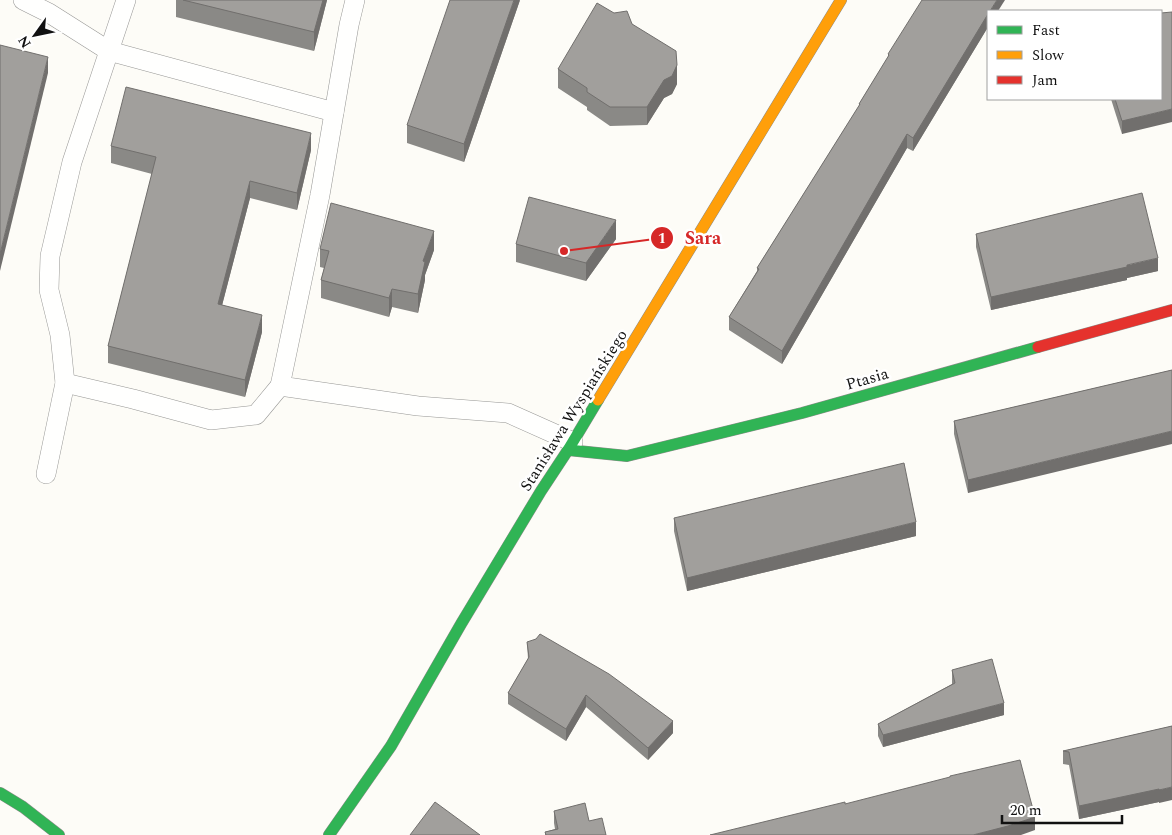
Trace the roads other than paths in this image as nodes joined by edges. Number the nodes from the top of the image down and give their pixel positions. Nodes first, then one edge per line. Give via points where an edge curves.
1 (23, 0) edge
2 (126, 0) edge
3 (355, 0) edge
4 (841, 0) edge
5 (108, 51) junction
6 (334, 112) junction
7 (1172, 310) edge
8 (65, 383) junction
9 (280, 386) junction
10 (570, 446) junction
11 (46, 474) dead end
12 (0, 792) edge
13 (58, 835) edge
14 (329, 835) edge

1 - 5 lane
2 - 5 lane
3 - 6 lane
4 - 10 main road, Stanisława Wyspiańskiego
5 - 6 lane
5 - 8 lane via 72,162 50,256 49,290 60,335
6 - 9 lane
7 - 10 main road, Ptasia via 802,413 627,456
8 - 9 lane via 211,420 256,415
8 - 11 lane
9 - 10 lane via 418,406 508,413
10 - 14 main road, Stanisława Wyspiańskiego via 391,746
12 - 13 main road

